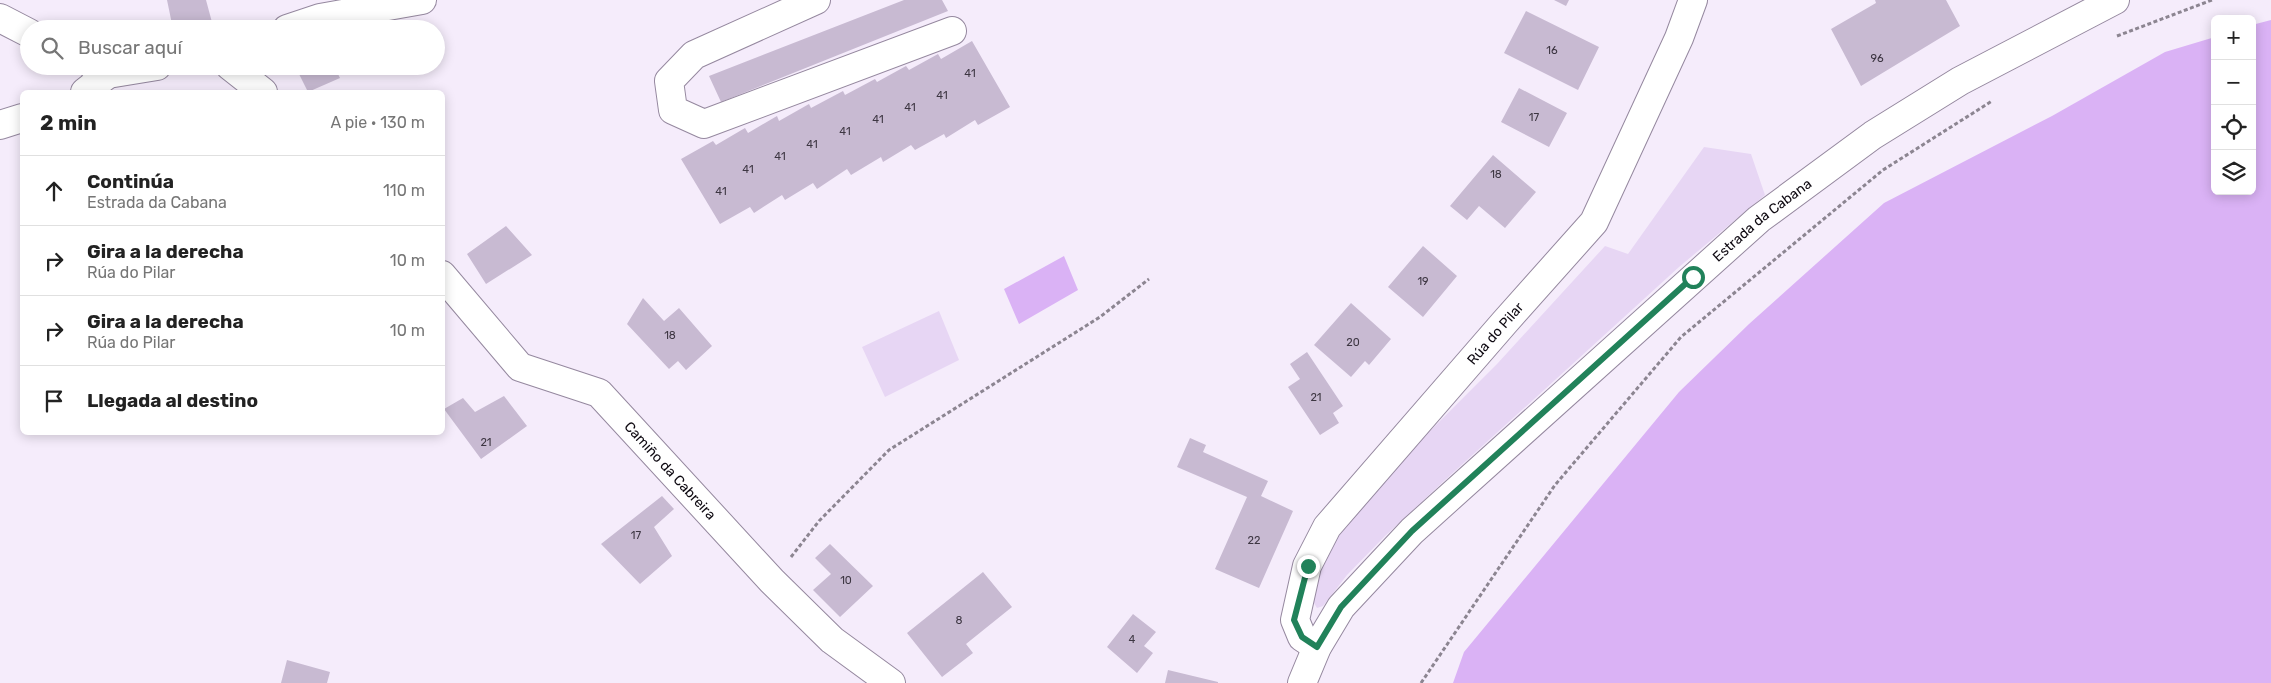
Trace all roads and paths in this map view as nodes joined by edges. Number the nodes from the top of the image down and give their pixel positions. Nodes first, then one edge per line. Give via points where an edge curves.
1 (422, 0) edge
2 (816, 0) edge
3 (1693, 0) edge
4 (2114, 0) edge
5 (2212, 0) edge
6 (0, 18) edge
7 (314, 20) edge
8 (20, 28) edge
9 (952, 31) dead end
10 (2112, 38) dead end
11 (97, 75) edge
12 (241, 75) edge
13 (86, 90) edge
14 (260, 90) edge
15 (2000, 97) dead end
16 (20, 119) edge
17 (0, 125) edge
18 (445, 278) edge
19 (1149, 279) dead end
20 (772, 581) junction
21 (1317, 647) junction
22 (891, 683) edge
23 (1302, 683) edge
24 (1422, 683) edge

1 - 7 street
2 - 9 street via 694,55 668,81 673,110 704,124
3 - 21 street, Rúa do Pilar via 1679,38 1594,222 1327,527 1308,566 1294,620 1302,637
4 - 21 street, Estrada da Cabana via 1960,81 1873,135 1759,219 1412,531 1341,607
5 - 10 path
6 - 8 street
11 - 13 street
12 - 14 street
15 - 24 path via 1883,170 1681,336 1555,485
16 - 17 street
18 - 20 street, Camiño da Cabreira via 520,367 599,393
19 - 20 path via 1100,317 889,450 819,521
20 - 22 street, Camiño da Cabreira via 832,640
21 - 23 street, Estrada da Cabana

